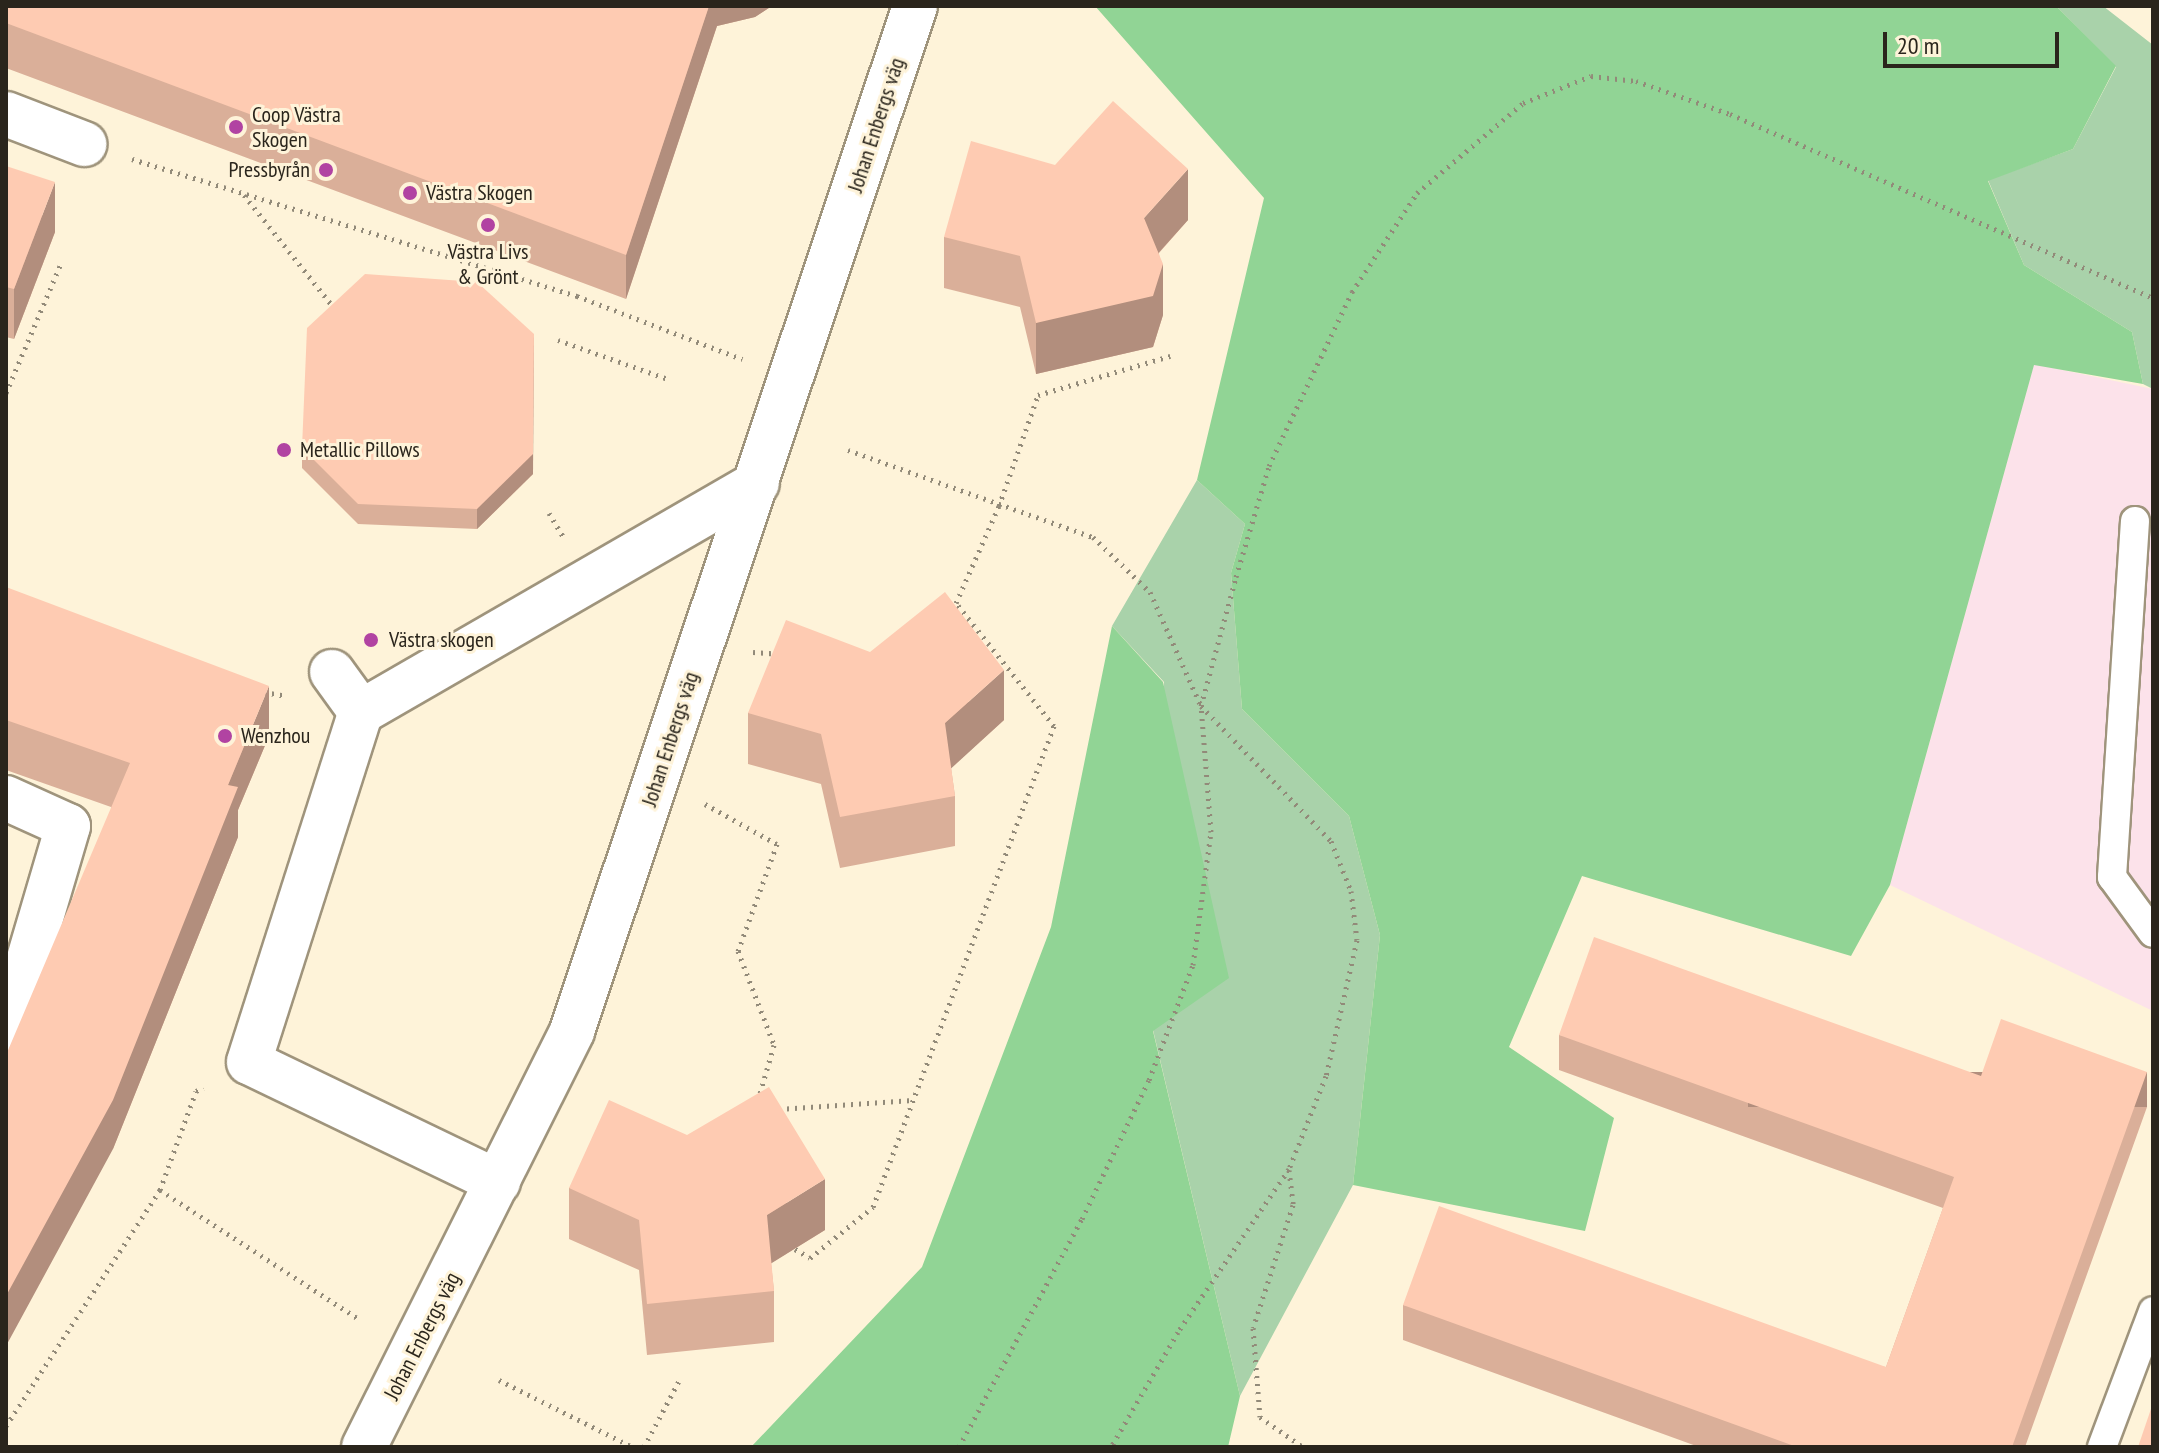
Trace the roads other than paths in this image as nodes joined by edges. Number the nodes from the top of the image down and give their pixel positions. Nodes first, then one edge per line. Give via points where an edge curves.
1 (915, 6) edge
2 (6, 114) edge
3 (84, 144) road end
4 (757, 483) junction
5 (2135, 521) dead end
6 (332, 672) dead end
7 (361, 712) junction
8 (6, 798) edge
9 (2153, 933) edge
10 (6, 1036) edge
11 (498, 1182) junction
12 (2153, 1311) edge
13 (364, 1447) edge
14 (2102, 1447) edge

1 - 4 street, Johan Enbergs väg
2 - 3 street
4 - 7 street
4 - 11 street, Johan Enbergs väg via 572,1031
5 - 9 lane via 2112,877
6 - 7 street
7 - 11 street via 249,1062
8 - 10 street via 68,826
11 - 13 street, Johan Enbergs väg
12 - 14 lane

